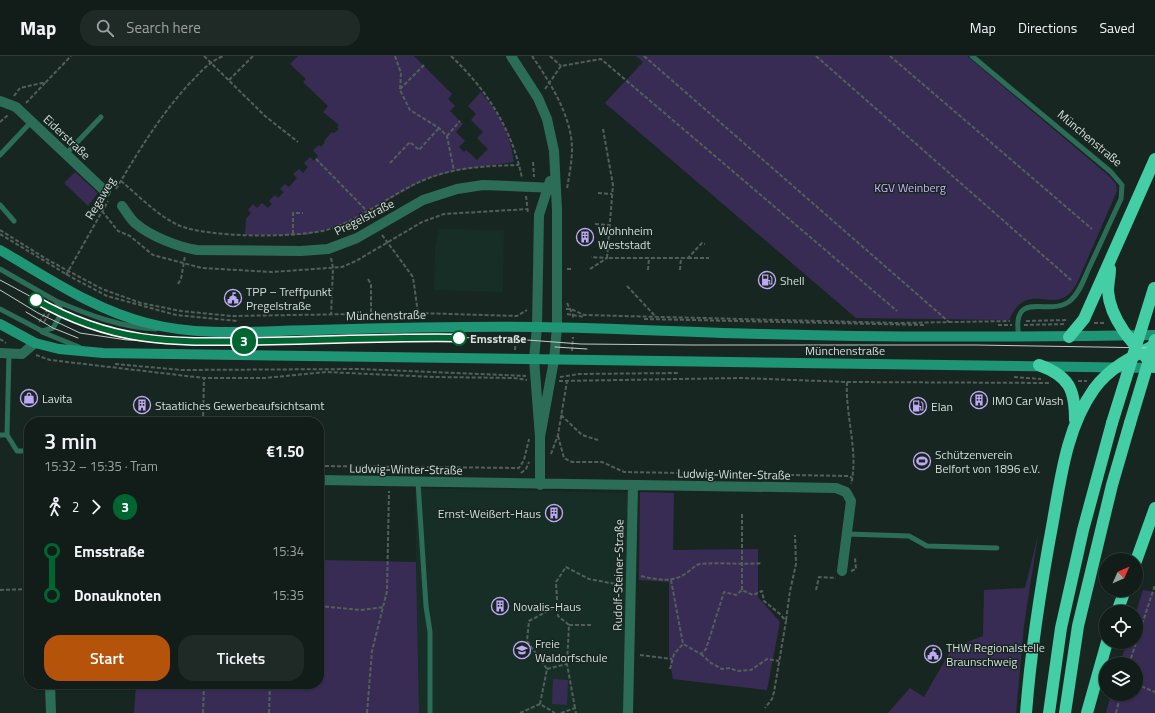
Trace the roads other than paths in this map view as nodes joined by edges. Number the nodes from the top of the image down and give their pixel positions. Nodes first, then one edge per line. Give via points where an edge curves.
1 (511, 56) edge
2 (972, 56) edge
3 (5, 102) edge
4 (101, 117) dead end
5 (32, 122) junction
6 (66, 154) junction
7 (0, 155) edge
8 (1155, 159) edge
9 (552, 187) junction
10 (111, 193) road end
11 (0, 205) edge
12 (122, 206) dead end
13 (14, 221) dead end
14 (0, 250) edge
15 (1112, 258) junction
16 (0, 269) edge
17 (1154, 287) edge
18 (54, 300) junction
19 (0, 309) edge
20 (0, 324) edge
21 (536, 327) junction
22 (557, 327) junction
23 (36, 329) junction
24 (207, 331) junction
25 (1155, 335) edge
26 (1127, 336) junction
27 (1069, 337) junction
28 (1019, 338) junction
29 (1155, 340) edge
30 (1155, 345) edge
31 (29, 348) junction
32 (1141, 352) junction
33 (3, 353) edge
34 (103, 353) junction
35 (534, 359) junction
36 (554, 360) junction
37 (1039, 365) junction
38 (1116, 367) junction
39 (1155, 367) edge
40 (1075, 423) junction
41 (0, 435) edge
42 (7, 435) junction
43 (535, 435) junction
44 (24, 451) edge
45 (324, 480) edge
46 (418, 482) junction
47 (540, 485) junction
48 (633, 486) junction
49 (1155, 508) edge
50 (847, 534) junction
51 (998, 548) dead end
52 (1139, 553) edge
53 (842, 575) road end
54 (1105, 649) edge
55 (50, 689) edge
56 (51, 713) edge
57 (430, 713) edge
58 (628, 713) edge
59 (1026, 713) edge
60 (1049, 713) edge
61 (1065, 713) edge
62 (1087, 713) edge

1 - 9 street via 538,98 550,132 555,166
2 - 28 lane, Münchenstraße via 1111,172 1122,185 1121,199 1078,291 1070,301 1060,305 1032,306 1022,311 1017,323
3 - 5 street, Eiderstraße
4 - 6 lane
5 - 6 street, Eiderstraße
5 - 7 lane
6 - 10 street, Eiderstraße
8 - 15 highway
9 - 12 street, Pregelstraße via 483,185 457,189 423,200 340,245 328,249 301,251 186,248 134,223
9 - 21 street via 539,215
9 - 22 street
11 - 13 lane
14 - 24 main road, Münchenstraße via 102,307 146,323
15 - 26 highway via 1108,291
15 - 27 highway via 1082,321
16 - 18 lane
17 - 60 highway, bridge via 1112,423 1083,530 1063,620
18 - 23 lane via 61,310 58,322 50,330
18 - 24 lane via 99,319 122,325
19 - 23 lane
20 - 31 main road, Münchenstraße
21 - 22 main road, Münchenstraße
21 - 24 main road, Münchenstraße via 517,320 378,327
21 - 35 street
22 - 28 main road, Münchenstraße via 760,334
22 - 36 street
23 - 34 lane via 69,344
25 - 26 main road, Münchenstraße
26 - 27 main road, Münchenstraße
26 - 32 highway
27 - 28 main road, Münchenstraße
29 - 61 highway, bridge via 1112,485 1078,626
30 - 32 highway
31 - 33 street via 22,354
31 - 34 main road, Münchenstraße
32 - 38 highway
32 - 39 highway
33 - 42 lane
34 - 35 main road, Münchenstraße
35 - 36 main road, Münchenstraße
35 - 43 street
36 - 37 main road, Münchenstraße
36 - 43 street
37 - 38 main road, Münchenstraße
37 - 40 highway via 1060,375 1067,382 1075,405
38 - 39 main road, Münchenstraße
38 - 40 highway via 1100,382 1083,406
40 - 59 highway via 1062,473 1043,575 1029,671
41 - 42 lane
42 - 44 lane via 17,451
43 - 47 street
45 - 46 street, Ludwig-Winter-Straße
46 - 47 street, Ludwig-Winter-Straße
46 - 57 lane via 430,632
47 - 48 street, Ludwig-Winter-Straße
48 - 50 street, Ludwig-Winter-Straße via 836,488 846,492 851,501
48 - 58 street, Rudolf-Steiner-Straße
49 - 52 highway
50 - 51 lane via 909,536 927,546
50 - 53 street
54 - 62 highway
55 - 56 street

